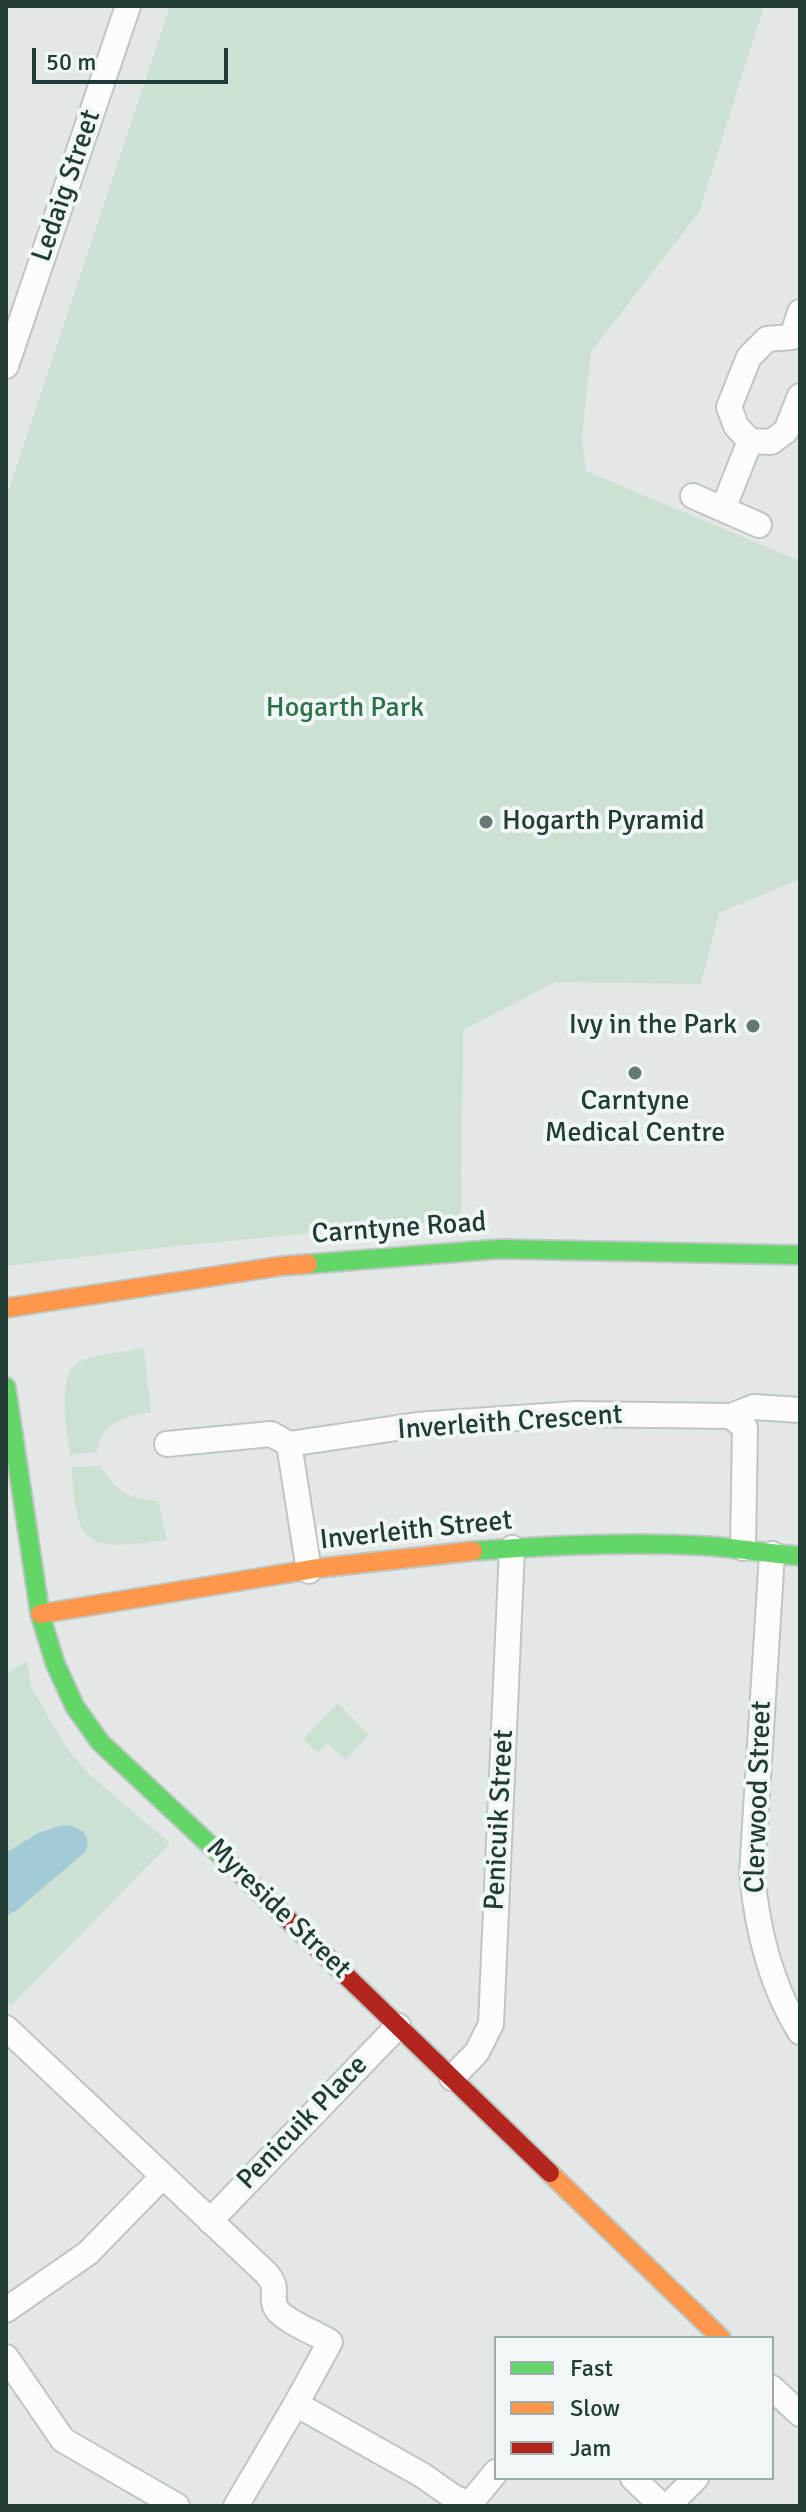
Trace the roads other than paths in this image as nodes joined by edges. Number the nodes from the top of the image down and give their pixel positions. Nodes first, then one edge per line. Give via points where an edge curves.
1 (128, 6) edge
2 (800, 312) edge
3 (796, 342) edge
4 (7, 360) edge
5 (800, 396) edge
6 (750, 441) junction
7 (693, 496) dead end
8 (723, 509) junction
9 (759, 525) dead end
10 (800, 1255) edge
11 (6, 1308) edge
12 (6, 1387) edge
13 (800, 1410) edge
14 (731, 1416) junction
15 (167, 1444) dead end
16 (289, 1444) junction
17 (512, 1548) junction
18 (743, 1548) junction
19 (772, 1554) junction
20 (800, 1556) edge
21 (309, 1571) junction
22 (40, 1614) junction
23 (398, 2026) junction
24 (6, 2028) edge
25 (800, 2032) edge
26 (452, 2078) junction
27 (162, 2177) junction
28 (210, 2221) junction
29 (6, 2310) edge
30 (719, 2336) edge
31 (6, 2357) edge
32 (774, 2394) edge
33 (296, 2404) junction
34 (800, 2414) edge
35 (494, 2474) edge
36 (635, 2480) edge
37 (694, 2480) edge
38 (177, 2506) edge
39 (236, 2506) edge
40 (662, 2506) edge
41 (668, 2506) edge

1 - 4 street, Ledaig Street
2 - 3 street
3 - 6 street via 767,339 749,357 729,407 736,426
5 - 6 street via 786,431 771,442
6 - 8 street
7 - 8 street
8 - 9 street
10 - 11 street, Carntyne Road via 500,1249 281,1266
12 - 22 street, Myreside Street
13 - 14 street, Inverleith Crescent via 754,1407
14 - 16 street, Inverleith Crescent via 575,1414 417,1425
14 - 18 street via 745,1428
15 - 16 street, Inverleith Crescent via 271,1434
16 - 21 street
17 - 18 street, Inverleith Street
17 - 21 street, Inverleith Street
17 - 26 street, Penicuik Street via 491,2024 477,2052
18 - 19 street, Inverleith Street
19 - 20 street, Inverleith Street
19 - 25 street, Clerwood Street via 752,1873 771,1971
21 - 22 street, Inverleith Street
22 - 23 street, Myreside Street via 75,1707 100,1742
23 - 26 street, Myreside Street
23 - 28 street, Penicuik Place
24 - 27 street
26 - 30 street, Myreside Street
27 - 28 street
27 - 29 street via 88,2253
28 - 33 street via 270,2279 281,2314 330,2342
31 - 38 street via 63,2440
32 - 34 street
33 - 35 street via 461,2501 472,2501
33 - 39 street
36 - 40 street
37 - 41 street

